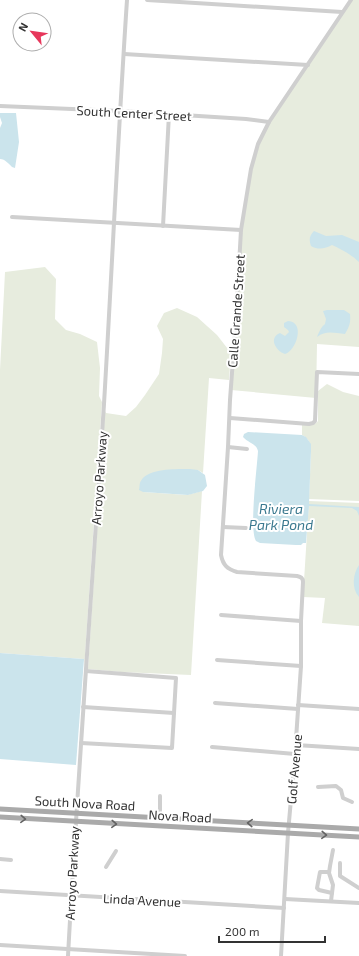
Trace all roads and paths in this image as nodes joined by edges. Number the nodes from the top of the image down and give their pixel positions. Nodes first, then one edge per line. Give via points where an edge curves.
1 (127, 0) edge
2 (147, 0) edge
3 (351, 0) edge
4 (342, 12) junction
5 (124, 54) junction
6 (308, 65) junction
7 (0, 106) edge
8 (120, 111) junction
9 (169, 114) junction
10 (269, 122) junction
11 (12, 217) dead end
12 (114, 223) junction
13 (163, 226) junction
14 (241, 230) junction
15 (359, 374) edge
16 (230, 418) junction
17 (228, 447) junction
18 (247, 449) dead end
19 (223, 527) junction
20 (246, 528) dead end
21 (303, 582) joint
22 (221, 615) dead end
23 (301, 621) junction
24 (217, 660) dead end
25 (301, 666) junction
26 (86, 671) junction
27 (215, 703) dead end
28 (83, 707) junction
29 (298, 707) junction
30 (359, 709) edge
31 (174, 713) junction
32 (81, 743) junction
33 (296, 745) junction
34 (212, 747) dead end
35 (359, 749) edge
36 (295, 754) junction
37 (318, 787) dead end
38 (160, 796) dead end
39 (352, 802) dead end
40 (3, 809) edge
41 (0, 812) edge
42 (76, 813) junction
43 (0, 817) edge
44 (160, 818) junction
45 (75, 821) junction
46 (224, 822) junction
47 (289, 825) junction
48 (150, 826) junction
49 (211, 829) junction
50 (359, 829) edge
51 (288, 833) junction
52 (359, 837) edge
53 (333, 850) dead end
54 (116, 851) dead end
55 (0, 859) edge
56 (11, 860) dead end
57 (340, 863) dead end
58 (106, 867) dead end
59 (329, 872) junction
60 (359, 888) edge
61 (0, 891) edge
62 (332, 893) junction
63 (72, 895) junction
64 (284, 899) junction
65 (331, 901) junction
66 (359, 903) edge
67 (284, 908) junction
68 (0, 945) edge
69 (68, 949) junction
70 (68, 956) edge
71 (185, 956) edge
72 (281, 956) edge

1 - 5 street, Arroyo Parkway
2 - 4 street
3 - 4 street, Calle Grande Street
4 - 6 street, Calle Grande Street
5 - 6 street
5 - 8 street, Arroyo Parkway
6 - 10 street, Calle Grande Street
7 - 8 street, South Center Street
8 - 9 street, South Center Street
8 - 12 street, Arroyo Parkway
9 - 10 street, South Center Street
9 - 13 street
10 - 14 street, Calle Grande Street via 254,155
11 - 12 street
12 - 13 street
12 - 26 street, Arroyo Parkway
13 - 14 street
14 - 16 street, Calle Grande Street
15 - 16 street via 317,372 316,421 313,423
16 - 17 street, Calle Grande Street
17 - 18 street
17 - 19 street, Calle Grande Street
19 - 20 street
19 - 21 street, Calle Grande Street via 222,562 230,570 297,576 303,579
21 - 23 street, Golf Avenue
22 - 23 street
23 - 25 street, Golf Avenue
24 - 25 street
25 - 29 street, Golf Avenue
26 - 28 street, Arroyo Parkway
26 - 31 street via 176,678
27 - 29 street
28 - 31 street
28 - 32 street, Arroyo Parkway
29 - 30 street
29 - 33 street, Golf Avenue
31 - 32 street via 172,748
32 - 42 street, Arroyo Parkway
33 - 35 street
33 - 36 street, Golf Avenue
34 - 36 street
36 - 47 street, Golf Avenue
37 - 39 street via 336,786 341,790 343,798
38 - 44 street
40 - 41 main road
40 - 42 main road, South Nova Road
42 - 44 main road, South Nova Road
42 - 45 street, Arroyo Parkway
43 -> 45 main road, Nova Road
44 - 46 main road, South Nova Road
44 - 48 main road
45 -> 48 main road, Nova Road
45 - 63 street, Arroyo Parkway
47 -> 46 main road, South Nova Road
46 - 49 main road
47 - 50 main road
47 - 51 street, Golf Avenue
48 - 49 main road, Nova Road
49 - 51 main road, Nova Road
51 -> 52 main road, Nova Road
51 - 64 street, Golf Avenue
53 - 59 street
54 - 58 street
55 - 56 street
57 - 60 street via 340,876
59 - 62 street via 333,885
59 - 62 street via 320,872 317,888
61 - 63 street, Linda Avenue
62 - 65 street
63 - 67 street, Linda Avenue
63 - 69 street, Arroyo Parkway
64 - 65 street
64 - 67 street, Golf Avenue
65 - 66 street
67 - 72 street, Golf Avenue
68 - 69 street
69 - 70 street, Arroyo Parkway
69 - 71 street

